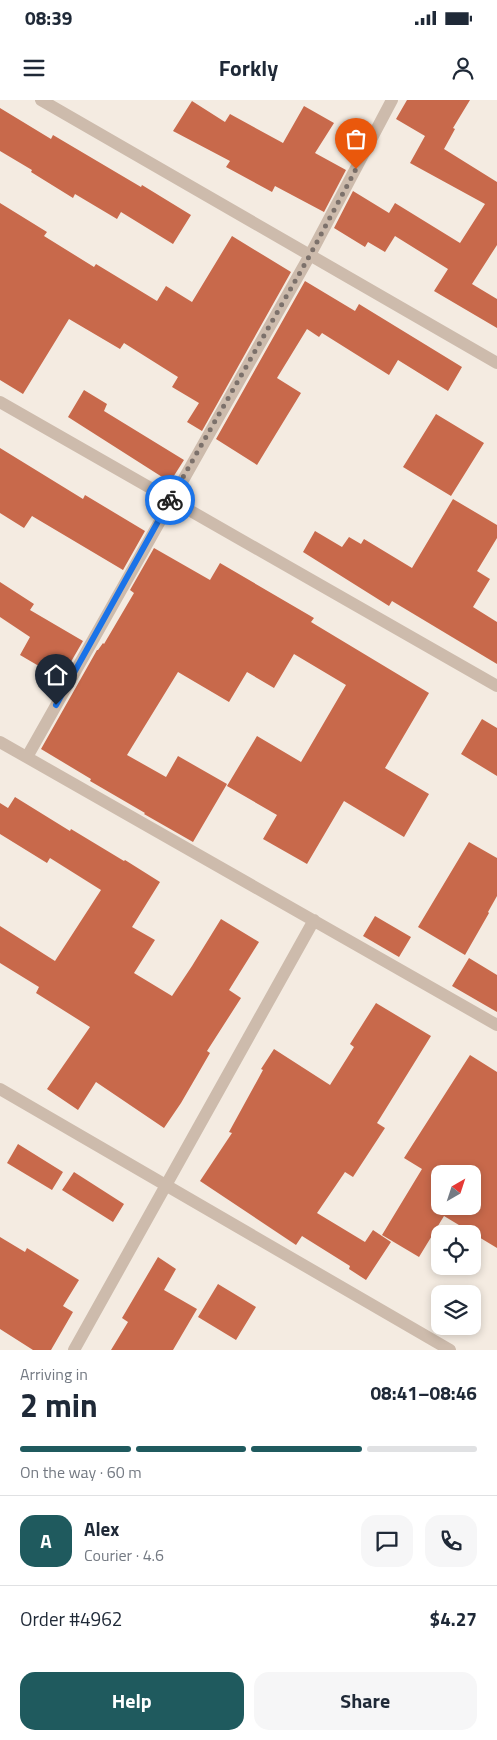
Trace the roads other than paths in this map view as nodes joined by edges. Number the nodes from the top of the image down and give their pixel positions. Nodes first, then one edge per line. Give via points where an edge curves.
1 (41, 100) edge
2 (392, 100) edge
3 (310, 255) junction
4 (497, 363) edge
5 (0, 402) edge
6 (171, 500) junction
7 (497, 686) edge
8 (0, 742) edge
9 (27, 757) junction
10 (314, 920) junction
11 (497, 1024) edge
12 (0, 1089) edge
13 (166, 1185) junction
14 (74, 1350) edge
15 (450, 1350) edge

1 - 3 street
2 - 3 street
3 - 4 street
3 - 6 street
5 - 6 street
6 - 7 street
6 - 9 street
8 - 9 street
9 - 10 street
10 - 11 street
10 - 13 street
12 - 13 street
13 - 14 street
13 - 15 street

